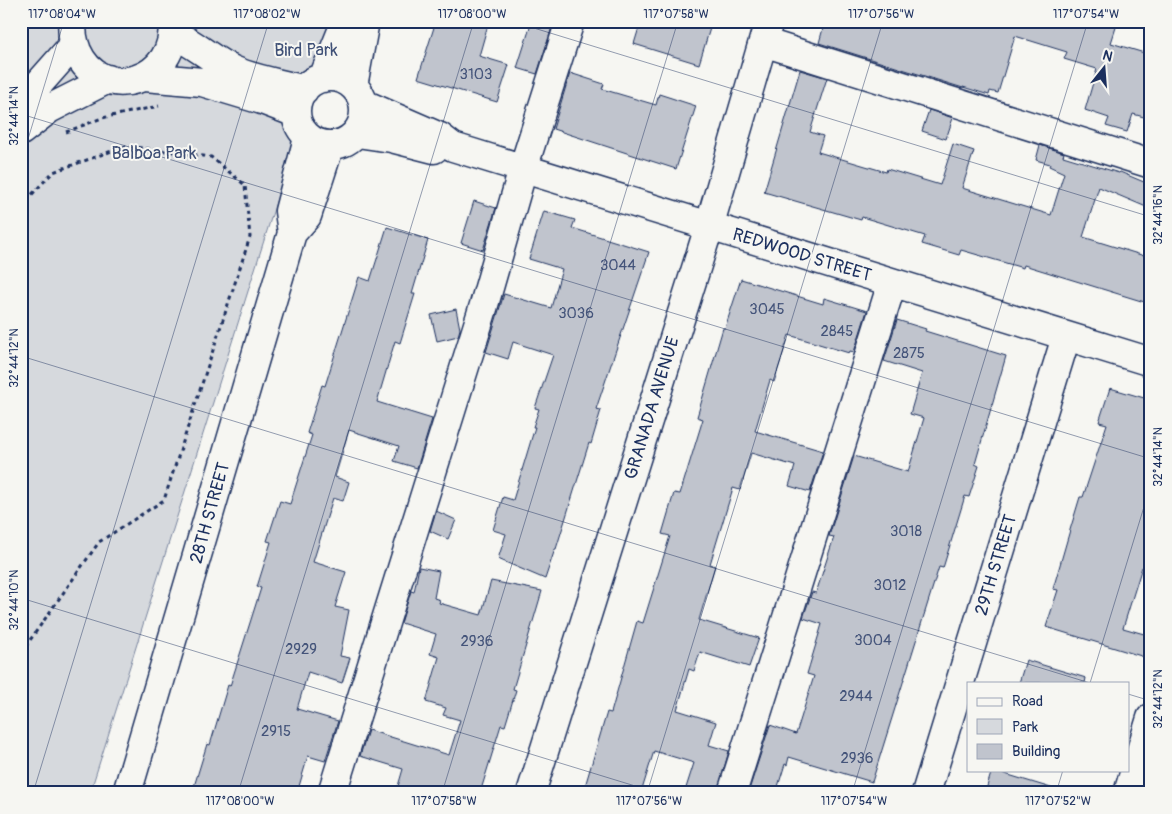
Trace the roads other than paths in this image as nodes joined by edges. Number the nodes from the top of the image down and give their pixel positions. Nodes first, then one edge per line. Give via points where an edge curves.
1 (346, 21) edge
2 (365, 21) edge
3 (570, 21) edge
4 (173, 28) edge
5 (73, 32) edge
6 (766, 32) edge
7 (145, 77) junction
8 (108, 79) junction
9 (307, 94) junction
10 (358, 95) junction
11 (21, 104) edge
12 (21, 131) edge
13 (357, 133) junction
14 (319, 142) junction
15 (453, 147) junction
16 (1151, 164) edge
17 (523, 169) junction
18 (709, 226) junction
19 (892, 283) junction
20 (1066, 336) junction
21 (1151, 362) edge
22 (1151, 718) edge
23 (127, 793) edge
24 (332, 793) edge
25 (531, 793) edge
26 (732, 793) edge
27 (926, 793) edge
28 (1128, 793) edge

1 - 9 street
2 - 10 street
3 - 17 street
4 - 7 street via 171,48 165,60
4 - 9 street via 214,60 234,70
5 - 8 street via 80,59 92,72
5 - 11 street
6 - 16 street
6 - 18 street, GRANADA AVENUE
7 - 8 street via 132,81
7 - 9 street via 202,82 262,100
8 - 12 street via 49,109
9 - 10 street via 333,77 344,80
9 - 14 street via 298,123
10 - 13 street via 364,114
10 - 15 street, REDWOOD STREET via 440,137
13 - 14 street via 340,144
13 - 15 street, REDWOOD STREET via 432,149
14 - 23 street, 28TH STREET via 289,210 292,233
15 - 17 street, REDWOOD STREET
17 - 18 street, REDWOOD STREET
17 - 24 street via 484,306
18 - 19 street, REDWOOD STREET
18 - 25 street, GRANADA AVENUE
19 - 20 street, REDWOOD STREET
19 - 26 street
20 - 21 street, REDWOOD STREET
20 - 27 street, 29TH STREET
22 - 28 street

